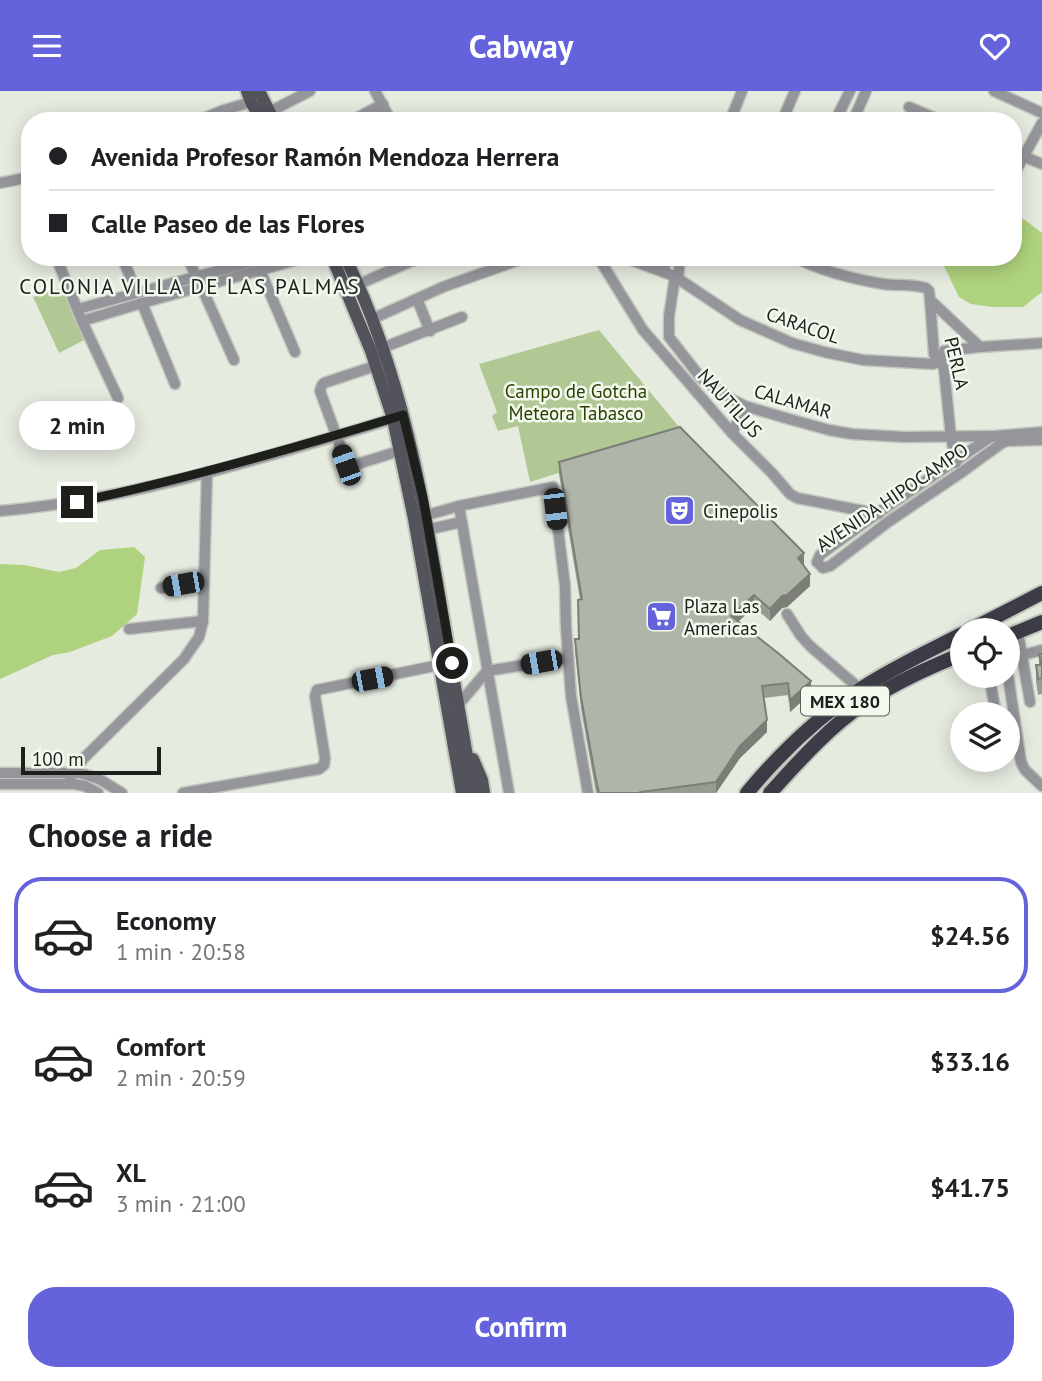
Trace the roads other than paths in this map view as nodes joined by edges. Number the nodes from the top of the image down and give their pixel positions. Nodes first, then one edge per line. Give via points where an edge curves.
1 (260, 91) edge
2 (310, 91) edge
3 (375, 91) edge
4 (742, 91) edge
5 (795, 91) edge
6 (850, 91) edge
7 (866, 91) edge
8 (994, 91) edge
9 (249, 97) edge
10 (383, 104) junction
11 (909, 107) dead end
12 (219, 112) edge
13 (263, 112) edge
14 (266, 112) edge
15 (277, 112) edge
16 (368, 112) edge
17 (387, 112) edge
18 (734, 112) edge
19 (786, 112) edge
20 (840, 112) edge
21 (857, 112) edge
22 (921, 112) edge
23 (1042, 113) edge
24 (1042, 123) edge
25 (1024, 156) junction
26 (1022, 160) edge
27 (1042, 165) edge
28 (21, 179) edge
29 (0, 183) edge
30 (60, 266) edge
31 (126, 266) edge
32 (191, 266) edge
33 (250, 266) edge
34 (263, 266) edge
35 (336, 266) edge
36 (349, 266) edge
37 (400, 266) edge
38 (502, 266) edge
39 (604, 266) edge
40 (648, 266) edge
41 (665, 266) edge
42 (679, 266) edge
43 (815, 266) edge
44 (664, 272) junction
45 (677, 278) junction
46 (195, 282) junction
47 (357, 285) junction
48 (140, 298) junction
49 (417, 299) junction
50 (930, 300) junction
51 (78, 309) junction
52 (462, 317) dead end
53 (372, 319) junction
54 (82, 321) junction
55 (430, 331) junction
56 (1042, 343) edge
57 (980, 347) junction
58 (382, 348) junction
59 (295, 352) dead end
60 (234, 360) dead end
61 (940, 362) junction
62 (375, 366) junction
63 (175, 384) dead end
64 (118, 398) dead end
65 (745, 406) junction
66 (398, 417) junction
67 (1042, 432) edge
68 (732, 433) junction
69 (335, 436) junction
70 (995, 436) junction
71 (951, 437) junction
72 (1042, 440) edge
73 (399, 451) junction
74 (955, 461) junction
75 (962, 472) junction
76 (207, 473) junction
77 (459, 506) junction
78 (0, 510) edge
79 (878, 513) junction
80 (462, 522) junction
81 (888, 522) junction
82 (421, 523) junction
83 (204, 580) junction
84 (161, 588) dead end
85 (1042, 593) edge
86 (1015, 608) junction
87 (787, 614) dead end
88 (995, 618) edge
89 (1013, 618) edge
90 (203, 621) junction
91 (1042, 622) edge
92 (129, 629) dead end
93 (1020, 630) edge
94 (950, 640) edge
95 (1042, 650) edge
96 (1020, 651) edge
97 (1022, 655) junction
98 (568, 658) junction
99 (950, 659) edge
100 (446, 664) junction
101 (487, 671) junction
102 (860, 689) junction
103 (1030, 702) dead end
104 (459, 704) junction
105 (465, 743) junction
106 (1020, 758) edge
107 (0, 773) edge
108 (70, 778) junction
109 (0, 784) edge
110 (1042, 786) edge
111 (98, 793) edge
112 (122, 793) edge
113 (183, 793) edge
114 (462, 793) edge
115 (473, 793) edge
116 (484, 793) edge
117 (509, 793) edge
118 (588, 793) edge
119 (747, 793) edge
120 (770, 793) edge

1 - 14 main road
2 - 15 street
3 - 10 street
4 - 18 street
5 - 19 street
6 - 20 street
7 - 21 street
8 - 23 street
9 - 12 street
9 - 13 main road
10 - 16 street
10 - 17 street
11 - 22 street
24 - 25 street
25 - 26 street
25 - 27 street
28 - 29 street
30 - 51 street
31 - 48 street
32 - 46 street
33 - 46 street
34 - 59 street
35 - 62 main road
36 - 47 main road
37 - 47 street
38 - 49 street
39 - 68 street, NAUTILUS via 643,330
40 - 44 street, CARACOL
41 - 44 street
42 - 45 street, CALAMAR
43 - 50 street via 883,284 923,287
44 - 45 street, CARACOL
45 - 61 street, CARACOL via 740,320 808,348 863,360
45 - 65 street, CALAMAR via 669,337 701,378
46 - 48 street
46 - 60 street
47 - 53 main road
48 - 51 street
48 - 54 street
48 - 63 street
49 - 53 street
49 - 55 street
50 - 57 street
50 - 61 street, PERLA via 934,354
51 - 54 street
52 - 55 street
53 - 58 main road
54 - 64 street
55 - 58 street
56 - 57 street
57 - 61 street, CARACOL via 944,351
58 - 66 main road
61 - 71 street, PERLA
62 - 66 main road
62 - 69 street via 321,385
65 - 68 street
65 - 71 street, CALAMAR via 852,434
66 - 69 street
66 - 73 main road
66 - 82 main road via 414,455
67 - 70 street, AVENIDA HIPOCAMPO
68 - 79 street, NAUTILUS via 795,497
69 - 73 street via 348,467
69 - 76 street
70 - 71 street, CALAMAR
70 - 74 street, AVENIDA HIPOCAMPO
71 - 74 street, PERLA
72 - 75 street, AVENIDA HIPOCAMPO via 1004,442
73 - 82 main road
74 - 75 street, PERLA
74 - 79 street, AVENIDA HIPOCAMPO
75 - 81 street, AVENIDA HIPOCAMPO
76 - 78 street via 77,502
76 - 83 street
77 - 80 street
77 - 82 street
77 - 98 street via 553,488
79 - 81 street
79 - 81 street, AVENIDA HIPOCAMPO via 820,555 820,566 830,566
80 - 82 street
80 - 101 street
82 - 100 main road
82 - 100 main road via 438,651
83 - 84 street
83 - 90 street
85 - 86 highway
86 - 88 highway
86 - 89 highway
87 - 102 street via 810,646
90 - 92 street
90 - 108 street via 197,642 184,659 99,742
91 - 93 highway
94 - 102 highway, MEX 180
95 - 97 street
96 - 97 street
97 - 103 street
98 - 101 street
98 - 118 street
99 - 120 highway, MEX 180 via 862,705
100 - 104 main road
100 - 113 street via 317,690 325,758 319,769
100 - 114 main road
101 - 104 street
101 - 117 street
102 - 119 highway, MEX 180 via 801,736
104 - 105 main road
105 - 115 main road
105 - 116 main road
106 - 110 street
107 - 108 street
108 - 109 street
108 - 111 street
108 - 112 street via 94,777

